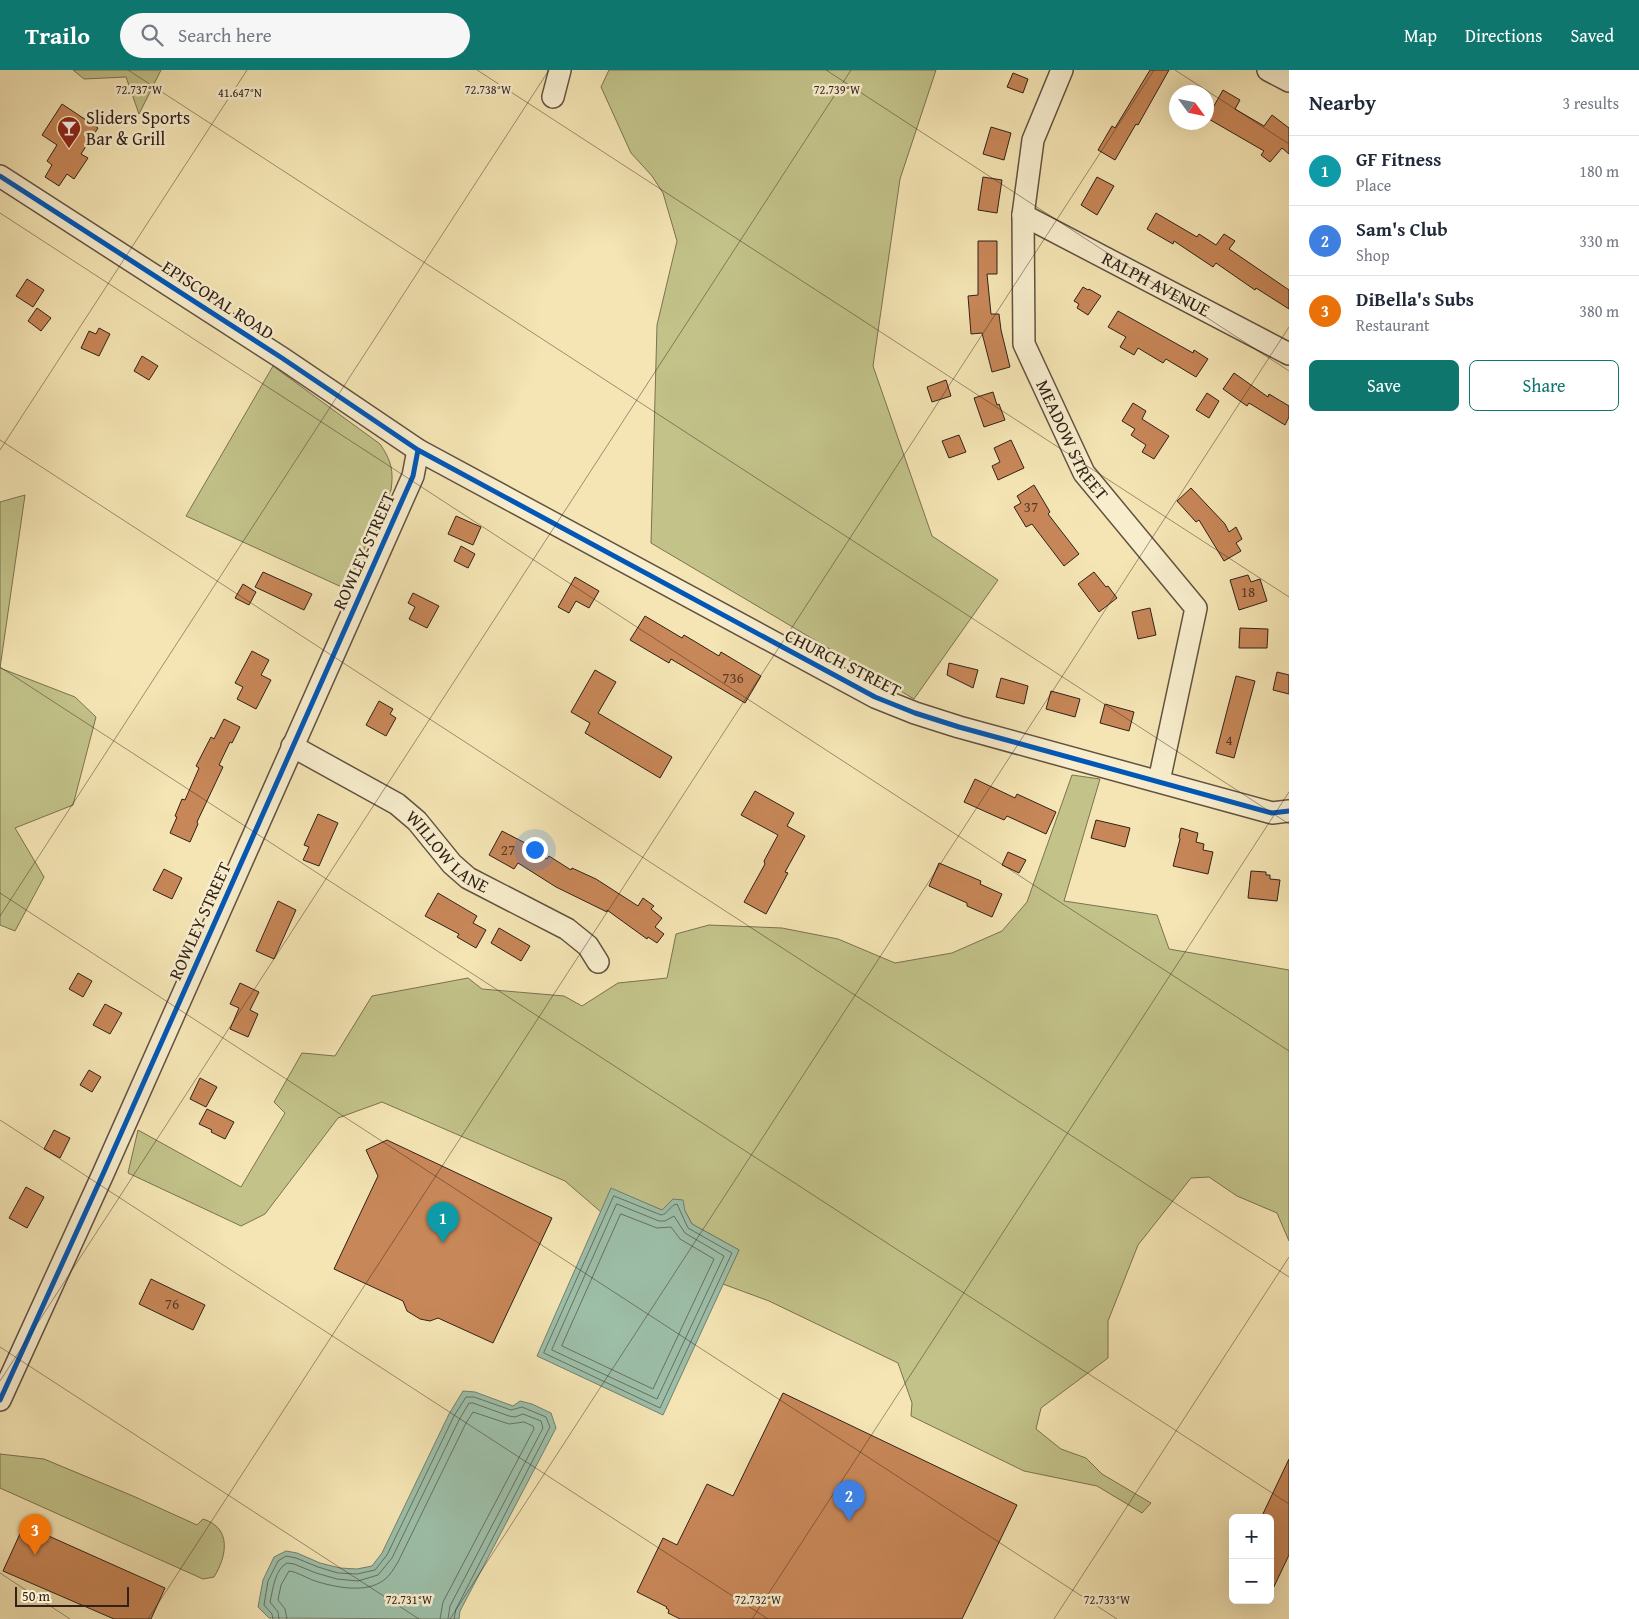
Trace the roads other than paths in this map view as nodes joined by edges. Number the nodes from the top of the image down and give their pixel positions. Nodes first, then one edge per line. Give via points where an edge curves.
1 (551, 70) edge
2 (560, 70) edge
3 (1062, 70) edge
4 (1268, 70) edge
5 (1289, 82) edge
6 (0, 176) edge
7 (1023, 215) junction
8 (1289, 354) edge
9 (418, 450) junction
10 (292, 746) junction
11 (1159, 781) junction
12 (1289, 811) edge
13 (598, 962) dead end
14 (0, 1400) edge

1 - 2 street via 553,97
3 - 7 street, MEADOW STREET via 1033,140
4 - 5 street
6 - 9 street, EPISCOPAL ROAD
7 - 8 street, RALPH AVENUE
7 - 11 street, MEADOW STREET via 1024,344 1084,473 1196,608
9 - 10 street, ROWLEY STREET via 413,476
9 - 11 street, CHURCH STREET via 875,697 915,713
10 - 13 street, WILLOW LANE via 397,804 417,821 452,864 468,878 567,929 588,946
10 - 14 street, ROWLEY STREET
11 - 12 street, CHURCH STREET via 1272,813

